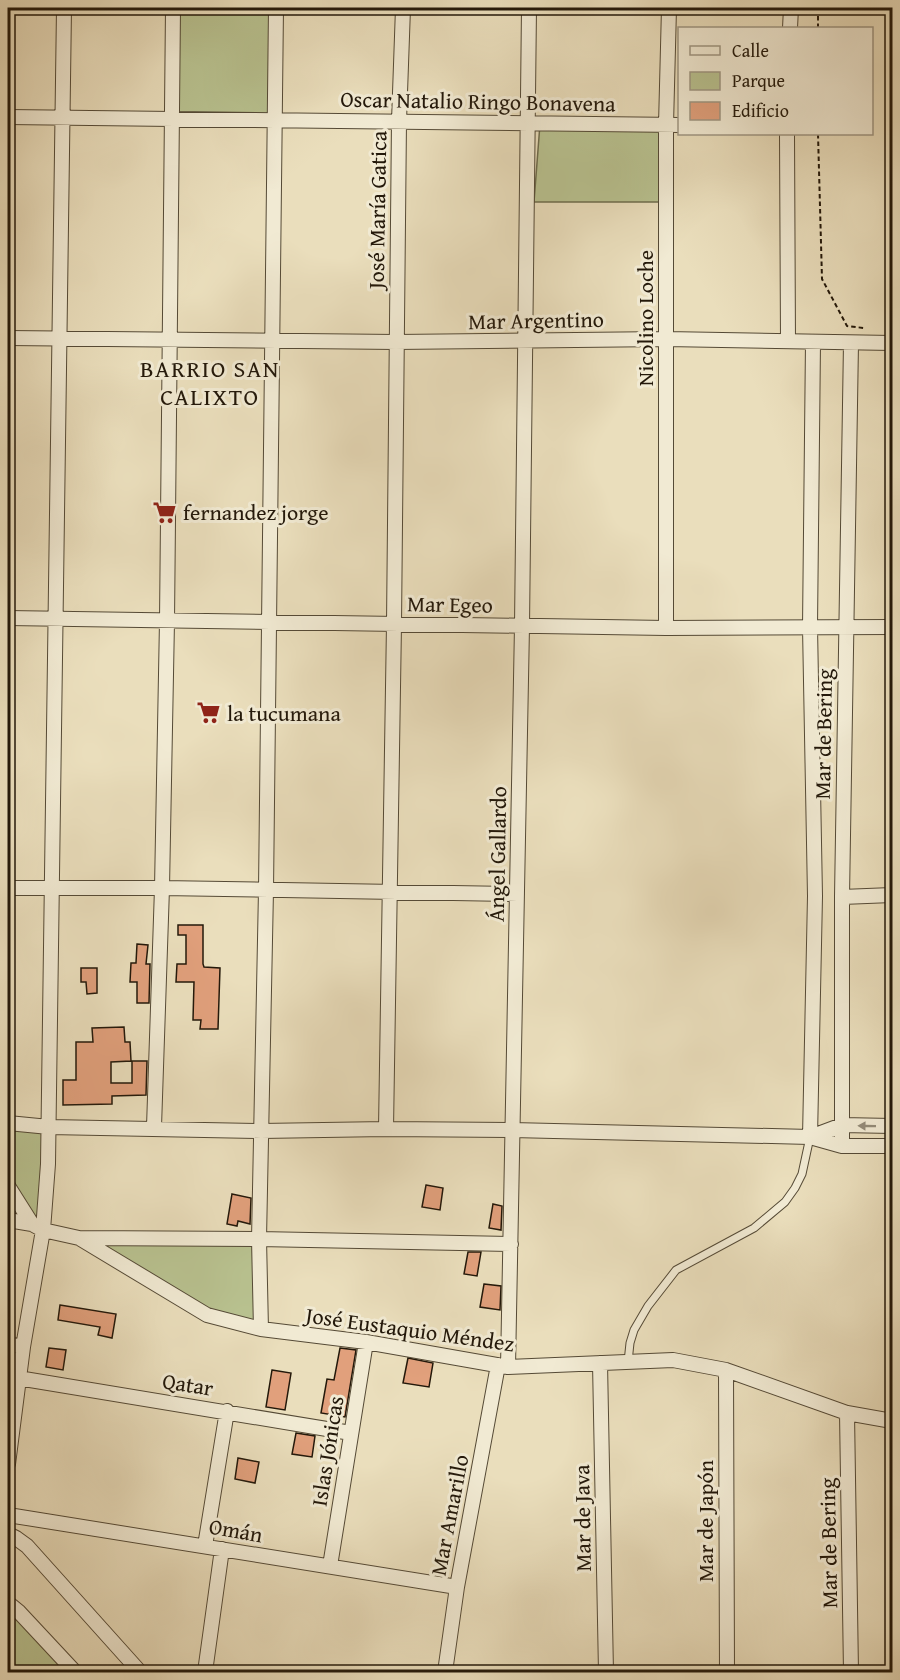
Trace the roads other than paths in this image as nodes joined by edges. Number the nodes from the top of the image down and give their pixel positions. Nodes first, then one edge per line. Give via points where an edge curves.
1 (64, 8) edge
2 (173, 8) edge
3 (276, 8) edge
4 (403, 8) edge
5 (529, 8) edge
6 (669, 8) edge
7 (791, 8) edge
8 (790, 27) edge
9 (8, 117) edge
10 (63, 117) junction
11 (171, 119) junction
12 (275, 120) junction
13 (399, 121) junction
14 (528, 124) junction
15 (673, 124) edge
16 (787, 135) edge
17 (8, 338) edge
18 (59, 339) junction
19 (666, 339) junction
20 (171, 341) junction
21 (272, 341) junction
22 (525, 341) junction
23 (788, 341) junction
24 (396, 342) junction
25 (813, 342) junction
26 (851, 342) junction
27 (892, 344) edge
28 (8, 618) edge
29 (54, 619) junction
30 (167, 621) junction
31 (268, 622) junction
32 (394, 624) junction
33 (522, 626) junction
34 (810, 627) junction
35 (845, 627) junction
36 (892, 627) edge
37 (666, 628) junction
38 (8, 888) edge
39 (51, 888) junction
40 (162, 888) junction
41 (266, 890) junction
42 (390, 892) junction
43 (517, 894) junction
44 (892, 896) edge
45 (842, 897) junction
46 (8, 1123) edge
47 (842, 1125) junction
48 (892, 1126) edge
49 (49, 1127) junction
50 (154, 1127) junction
51 (386, 1129) junction
52 (512, 1130) junction
53 (261, 1131) junction
54 (810, 1137) junction
55 (842, 1146) junction
56 (892, 1146) edge
57 (8, 1186) edge
58 (8, 1220) edge
59 (38, 1227) junction
60 (79, 1238) junction
61 (259, 1239) junction
62 (511, 1244) junction
63 (261, 1329) junction
64 (366, 1342) junction
65 (8, 1344) edge
66 (23, 1347) junction
67 (628, 1362) junction
68 (600, 1364) junction
69 (503, 1366) junction
70 (726, 1370) junction
71 (18, 1378) junction
72 (227, 1411) junction
73 (847, 1413) junction
74 (892, 1421) edge
75 (351, 1432) junction
76 (8, 1464) edge
77 (8, 1515) edge
78 (8, 1534) edge
79 (205, 1546) junction
80 (222, 1549) junction
81 (330, 1566) junction
82 (457, 1587) junction
83 (8, 1603) edge
84 (75, 1672) edge
85 (140, 1672) edge
86 (205, 1672) edge
87 (445, 1672) edge
88 (606, 1672) edge
89 (727, 1672) edge
90 (851, 1672) edge

1 - 10 street
2 - 11 street
3 - 12 street
4 - 13 street, José María Gatica
5 - 14 street, Ángel Gallardo
6 - 15 street, Nicolino Loche
7 - 8 street
9 - 10 street, Oscar Natalio Ringo Bonavena
10 - 11 street, Oscar Natalio Ringo Bonavena
10 - 18 street
11 - 12 street, Oscar Natalio Ringo Bonavena
11 - 20 street
12 - 13 street, Oscar Natalio Ringo Bonavena
12 - 21 street
13 - 14 street, Oscar Natalio Ringo Bonavena
13 - 24 street, José María Gatica
14 - 15 street, Oscar Natalio Ringo Bonavena
14 - 22 street, Ángel Gallardo
15 - 19 street, Nicolino Loche
16 - 23 street
17 - 18 street, Mar Argentino
18 - 20 street, Mar Argentino
18 - 29 street
19 - 22 street, Mar Argentino
19 - 23 street, Mar Argentino
19 - 37 street, Nicolino Loche
20 - 21 street, Mar Argentino
20 - 30 street
21 - 24 street, Mar Argentino
21 - 31 street
22 - 24 street, Mar Argentino
22 - 33 street, Ángel Gallardo
23 - 25 street, Mar Argentino
24 - 32 street, José María Gatica
25 - 26 street, Mar Argentino
25 - 34 street
26 - 27 street, Mar Argentino
26 - 35 street, Mar de Bering
28 - 29 street, Mar Egeo
29 - 30 street, Mar Egeo
29 - 39 street
30 - 31 street, Mar Egeo
30 - 40 street
31 - 32 street, Mar Egeo
31 - 41 street
32 - 33 street, Mar Egeo
32 - 42 street, José María Gatica
33 - 37 street, Mar Egeo
33 - 43 street, Ángel Gallardo
34 - 35 street, Mar Egeo
34 - 37 street, Mar Egeo
34 - 54 street via 815,896
35 - 36 street, Mar Egeo
35 - 45 street, Mar de Bering
38 - 39 street
39 - 40 street
39 - 49 street
40 - 41 street
40 - 50 street
41 - 42 street
41 - 53 street
42 - 43 street
42 - 51 street, José María Gatica
43 - 52 street, Ángel Gallardo
44 - 45 street
45 - 47 street, Mar de Bering
46 - 49 street
48 -> 47 street
47 - 54 street
47 - 55 street, Mar de Bering
49 - 50 street
49 - 59 street
50 - 53 street
51 - 52 street
51 - 53 street
52 - 54 street
52 - 62 street, Ángel Gallardo
53 - 61 street
54 - 55 street
54 - 67 lane via 802,1174 785,1202 753,1228 676,1270 634,1330
55 - 56 street
57 - 59 street
58 - 59 street
59 - 60 street
59 - 66 street
60 - 61 street
60 - 63 street, José Eustaquio Méndez via 207,1315
61 - 62 street
61 - 63 street
62 - 69 street, Ángel Gallardo
63 - 64 street, José Eustaquio Méndez
64 - 69 street, José Eustaquio Méndez
64 - 75 street, Islas Jónicas
65 - 66 street
66 - 71 street
67 - 68 street, José Eustaquio Méndez
67 - 70 street, José Eustaquio Méndez via 673,1360
68 - 69 street, José Eustaquio Méndez
68 - 88 street, Mar de Java
69 - 82 street, Mar Amarillo
70 - 73 street, José Eustaquio Méndez
70 - 89 street, Mar de Japón
71 - 72 street, Qatar
71 - 76 street
72 - 75 street, Qatar
72 - 79 street
73 - 74 street, José Eustaquio Méndez
73 - 90 street, Mar de Bering
75 - 81 street, Islas Jónicas
77 - 79 street, Omán
78 - 85 street via 27,1546
79 - 80 street, Omán
80 - 81 street, Omán
80 - 86 street
81 - 82 street, Omán
82 - 87 street, Mar Amarillo
83 - 84 street

